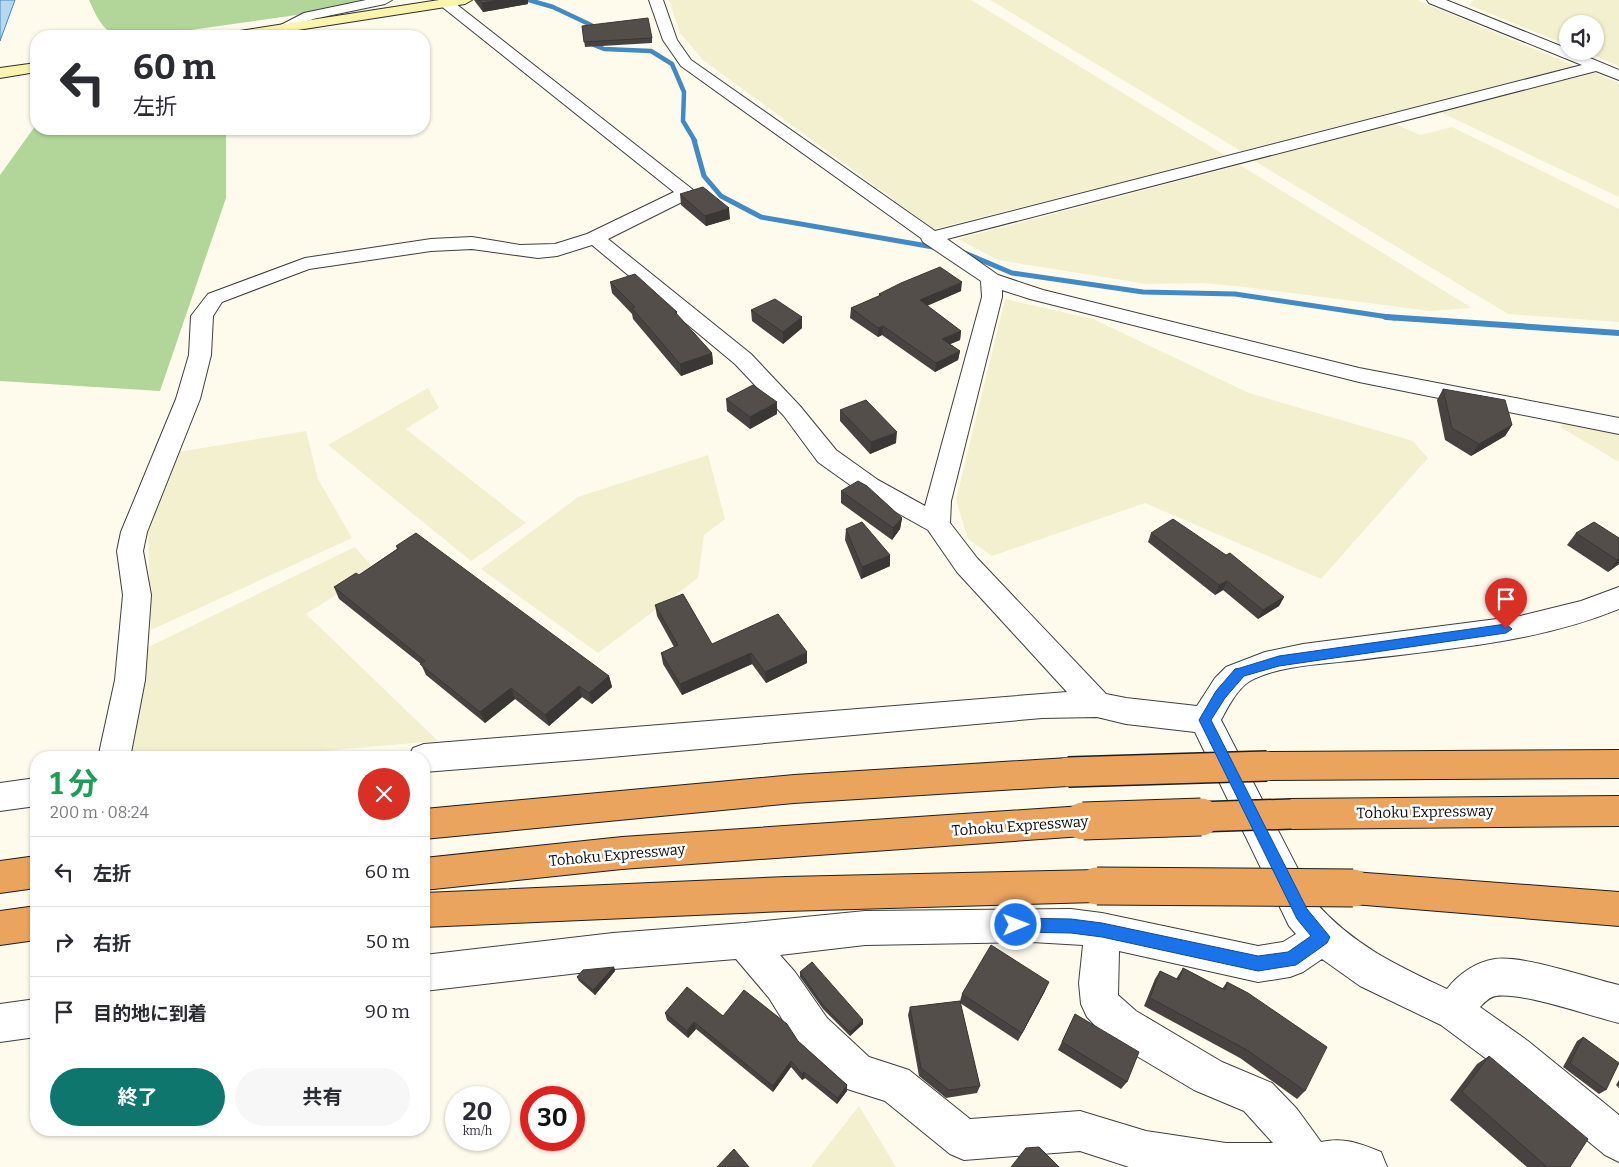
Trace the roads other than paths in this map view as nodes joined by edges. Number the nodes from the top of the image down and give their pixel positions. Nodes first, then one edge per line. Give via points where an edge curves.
1 (385, 0) edge
2 (656, 0) edge
3 (1434, 0) edge
4 (1467, 0) edge
5 (455, 1) edge
6 (1450, 6) junction
7 (280, 29) junction
8 (273, 30) edge
9 (1598, 66) junction
10 (30, 69) edge
11 (0, 73) edge
12 (1619, 75) edge
13 (594, 238) junction
14 (939, 244) junction
15 (991, 279) junction
16 (1619, 426) edge
17 (937, 524) junction
18 (1619, 598) edge
19 (1097, 704) junction
20 (1205, 720) junction
21 (1619, 750) edge
22 (115, 751) edge
23 (430, 758) edge
24 (1619, 764) edge
25 (1299, 766) junction
26 (30, 793) edge
27 (0, 797) edge
28 (1619, 810) edge
29 (430, 823) edge
30 (30, 873) edge
31 (430, 873) edge
32 (0, 877) edge
33 (1619, 909) edge
34 (430, 910) edge
35 (30, 926) edge
36 (0, 928) edge
37 (1102, 930) junction
38 (1322, 937) junction
39 (744, 941) junction
40 (430, 972) edge
41 (1619, 1004) edge
42 (1454, 1012) junction
43 (30, 1019) edge
44 (0, 1023) edge
45 (1619, 1141) edge
46 (1312, 1164) junction
47 (1366, 1167) edge

1 - 7 street via 309,16
2 - 14 street via 670,40 686,63
3 - 6 street
4 - 6 street
5 - 7 street
5 - 13 street via 686,193
6 - 9 street
7 - 8 street
9 - 12 street
9 - 14 street
10 - 11 street
13 - 17 street via 744,359 792,411 827,456 869,486
13 - 22 street via 538,252 452,243 305,264 227,291 208,305 202,316 200,355 188,399 134,532 130,551 137,595 130,680
14 - 15 street
15 - 16 street via 1037,295 1359,375
15 - 17 street via 992,297 938,501
17 - 19 street via 967,565
18 - 20 street via 1555,619 1490,632 1328,653 1279,661 1240,672 1220,695
19 - 20 street via 1126,711
19 - 23 street via 1042,705 598,746
20 - 38 street via 1302,914
21 - 25 highway
24 - 25 highway
25 - 29 highway, bridge via 1068,772 794,789
26 - 27 street
28 - 31 highway, Tohoku Expressway, bridge via 1291,814 1083,821 622,854
30 - 32 highway
33 - 34 highway, bridge via 1353,888 1098,886 786,894
35 - 36 highway
37 - 38 street via 1258,964 1290,960
37 - 39 street via 1032,925 865,928
37 - 46 street via 1098,983 1100,1004 1130,1030 1208,1076 1258,1097
38 - 42 street via 1374,973
39 - 40 street via 613,950
39 - 46 street via 782,985 814,1032 858,1074 895,1084 964,1140 1080,1131 1146,1152 1226,1164
41 - 42 street via 1518,979 1495,978 1465,993
42 - 45 street via 1514,1054
43 - 44 street
46 - 47 street via 1338,1159

